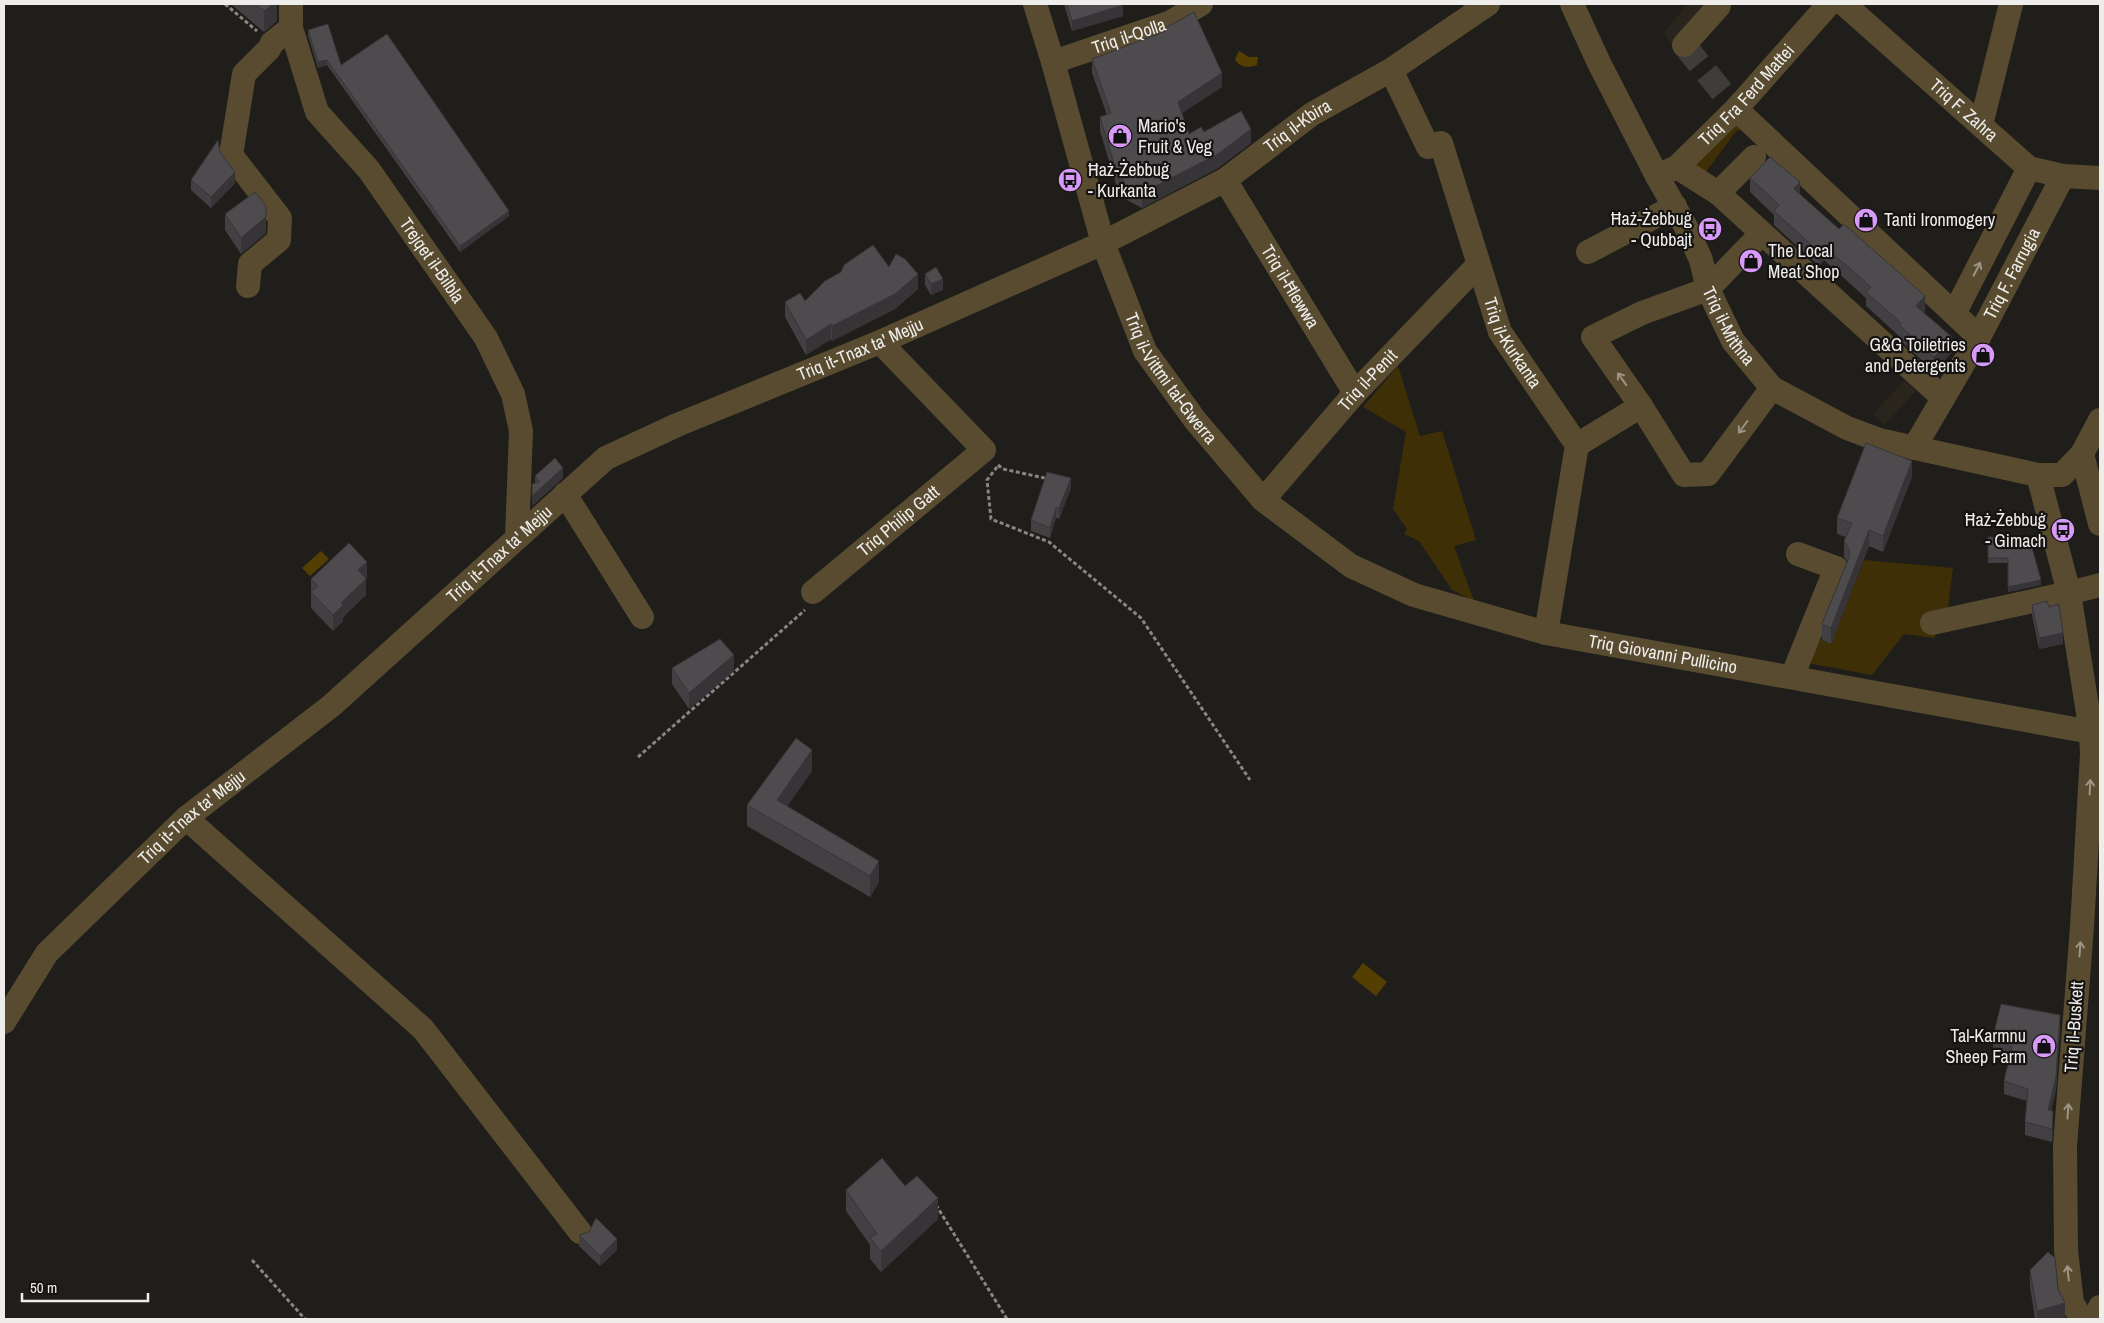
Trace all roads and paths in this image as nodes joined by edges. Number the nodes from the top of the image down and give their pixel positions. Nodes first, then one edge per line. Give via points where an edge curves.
1 (225, 4) edge
2 (291, 4) edge
3 (1034, 4) edge
4 (1201, 4) edge
5 (1488, 4) edge
6 (1572, 4) edge
7 (1828, 4) edge
8 (1844, 4) edge
9 (2011, 4) edge
10 (1719, 6) dead end
11 (290, 28) junction
12 (272, 43) junction
13 (1684, 45) dead end
14 (1053, 62) junction
15 (1391, 70) junction
16 (1736, 109) junction
17 (1981, 125) junction
18 (1754, 158) dead end
19 (2029, 168) junction
20 (1667, 172) junction
21 (2063, 176) junction
22 (2100, 178) edge
23 (1225, 180) junction
24 (1718, 193) junction
25 (1675, 206) junction
26 (1761, 234) junction
27 (1103, 243) junction
28 (1588, 252) dead end
29 (1478, 266) junction
30 (248, 286) dead end
31 (1708, 289) junction
32 (1955, 312) junction
33 (1979, 337) junction
34 (880, 342) junction
35 (1772, 388) junction
36 (1355, 393) junction
37 (1943, 398) junction
38 (1641, 406) junction
39 (2100, 420) edge
40 (1577, 445) junction
41 (1914, 448) junction
42 (2082, 454) junction
43 (991, 457) junction
44 (2038, 475) junction
45 (1052, 480) edge
46 (565, 494) junction
47 (1263, 500) junction
48 (2100, 524) edge
49 (518, 537) junction
50 (1798, 554) dead end
51 (2100, 584) edge
52 (813, 592) joint
53 (2070, 594) junction
54 (642, 617) dead end
55 (1932, 623) dead end
56 (1546, 633) junction
57 (1792, 677) junction
58 (2096, 735) edge
59 (638, 757) dead end
60 (1250, 780) dead end
61 (186, 818) junction
62 (4, 1022) edge
63 (934, 1200) edge
64 (580, 1232) dead end
65 (252, 1260) dead end
66 (2100, 1307) edge
67 (305, 1319) edge
68 (1006, 1319) edge
69 (2082, 1319) edge
70 (2094, 1319) edge

1 - 12 path
2 - 11 street, Trejqet il-Bilbla
3 - 14 street, Triq il-Vittmi tal-Gwerra
4 - 14 street, Triq il-Qolla via 1171,22
5 - 15 street, Triq il-Kbira
6 - 20 street, Triq il-Mitħna via 1599,63
7 - 16 street, Triq Fra Ferd Mattei
8 - 17 street, Triq F. Zahra
9 - 17 street
10 - 13 street
11 - 12 street
11 - 49 street, Trejqet il-Bilbla via 317,112 369,170 486,338 513,394 521,431
12 - 30 street via 244,74 231,155 280,218 279,240 250,264
14 - 27 street, Triq il-Vittmi tal-Gwerra
15 - 23 street, Triq il-Kbira via 1312,114
15 - 29 street, Triq il-Kurkanta via 1428,147 1441,143
16 - 20 street, Triq Fra Ferd Mattei
16 - 32 street
17 - 19 street, Triq F. Zahra
18 - 24 street
19 - 21 street, Triq F. Zahra
32 -> 19 street, Triq F. Farrugia
20 - 24 street
20 - 25 street, Triq il-Mitħna
21 - 22 street, Triq F. Zahra
21 - 33 street, Triq F. Farrugia
23 - 27 street, Triq il-Kbira
23 - 36 street, Triq il-Ħlewwa
24 - 26 street
25 - 28 street
25 - 31 street, Triq il-Mitħna via 1701,260
26 - 31 street
26 - 37 street
27 - 34 street, Triq it-Tnax ta' Mejju
27 - 47 street, Triq il-Vittmi tal-Gwerra via 1145,351 1195,420
29 - 36 street, Triq il-Penit
29 - 40 street, Triq il-Kurkanta via 1500,332
31 - 35 street, Triq il-Mitħna via 1733,341
38 -> 31 street via 1593,338 1642,313
32 - 33 street
33 - 37 street, Triq F. Farrugia
34 - 43 street
34 - 46 street, Triq it-Tnax ta' Mejju via 676,425 606,458
35 -> 38 street via 1708,474 1684,475
35 - 41 street, Triq il-Mitħna via 1847,428
36 - 47 street, Triq il-Penit
37 - 41 street, Triq F. Farrugia
38 - 40 street
39 - 42 street, Triq il-Mitħna
40 - 56 street
41 - 44 street, Triq il-Mitħna
42 - 44 street, Triq il-Mitħna via 2062,475
42 - 48 street
43 - 45 path via 1004,469
43 - 52 street, Triq Philip Gatt
43 - 60 path via 988,480 992,519 1050,542 1141,618
44 - 53 street
46 - 49 street, Triq it-Tnax ta' Mejju
46 - 54 street
47 - 56 street, Triq Giovanni Pullicino via 1351,566 1414,595
49 - 61 street, Triq it-Tnax ta' Mejju via 331,706
50 - 57 street via 1836,568
51 - 53 street
52 - 59 path via 810,606
53 - 55 street
53 - 58 street, Triq il-Buskett
56 - 57 street, Triq Giovanni Pullicino
57 - 58 street, Triq Giovanni Pullicino
69 -> 58 street, Triq il-Buskett via 2072,1303 2066,1250 2065,1146 2092,754
61 - 62 street, Triq it-Tnax ta' Mejju via 47,952
61 - 64 street via 423,1029
63 - 68 path
65 - 67 path
66 - 70 street

